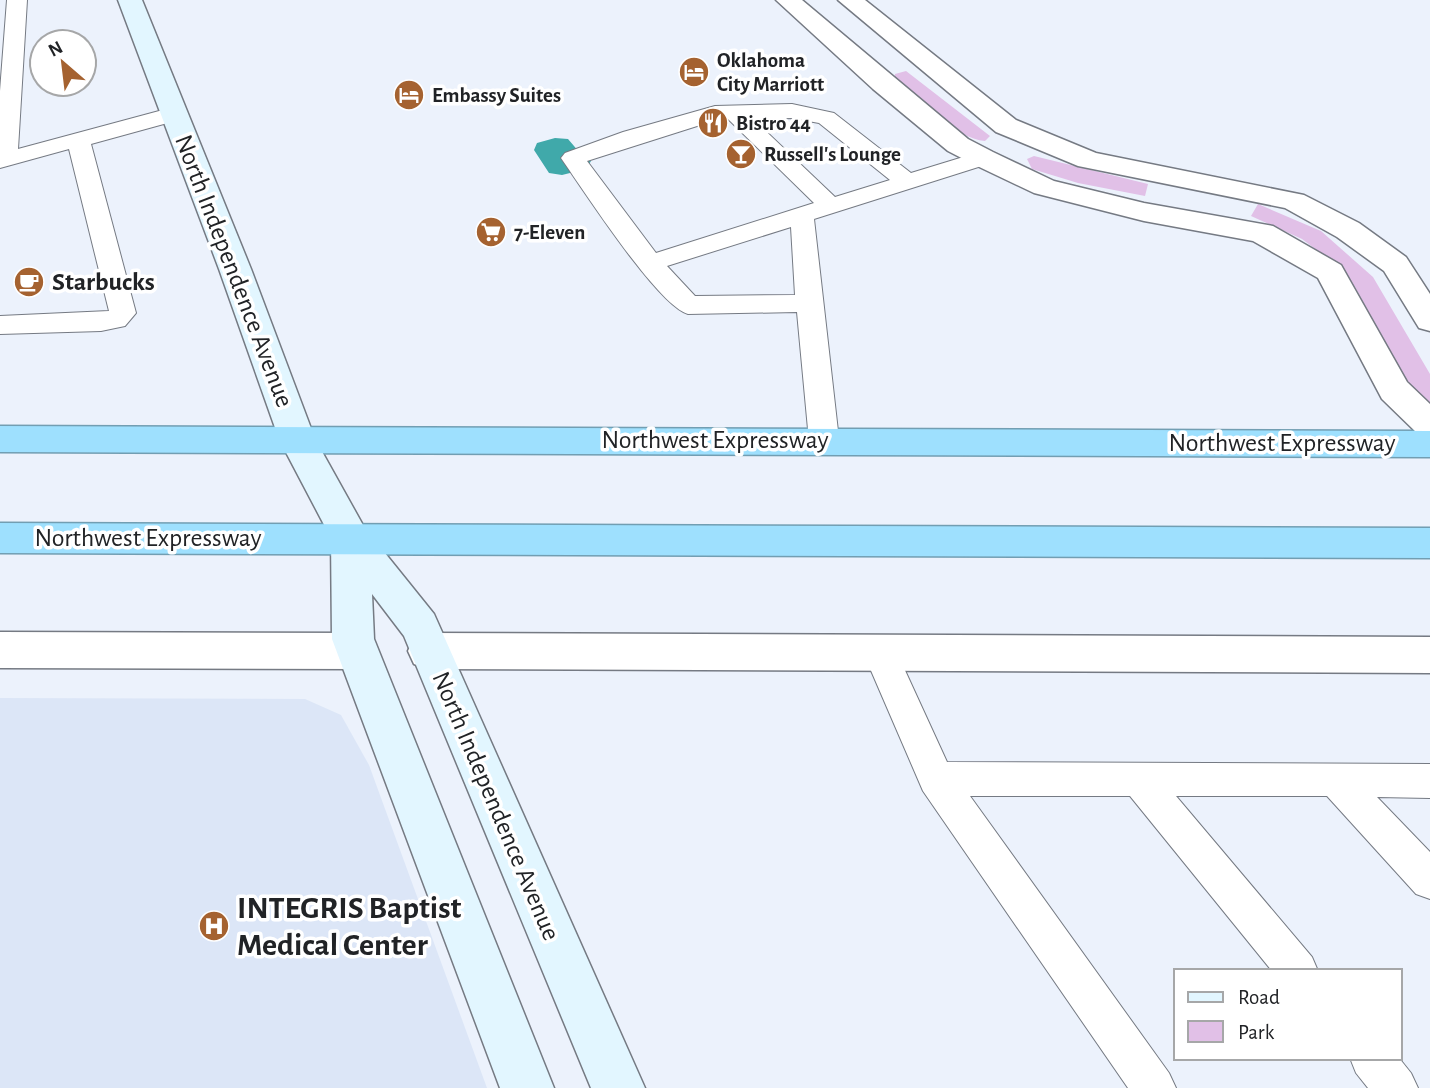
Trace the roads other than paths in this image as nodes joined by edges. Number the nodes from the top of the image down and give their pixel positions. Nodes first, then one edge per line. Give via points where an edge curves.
1 (17, 0) edge
2 (130, 0) edge
3 (788, 0) edge
4 (850, 0) edge
5 (734, 113) junction
6 (174, 114) junction
7 (78, 139) junction
8 (1034, 139) junction
9 (983, 158) junction
10 (3, 161) edge
11 (909, 183) junction
12 (1212, 183) junction
13 (832, 207) junction
14 (802, 216) junction
15 (1202, 223) junction
16 (650, 263) junction
17 (808, 303) junction
18 (1430, 320) edge
19 (0, 325) edge
20 (1430, 425) edge
21 (0, 439) edge
22 (297, 439) junction
23 (824, 440) junction
24 (1430, 444) edge
25 (0, 538) edge
26 (350, 538) junction
27 (1430, 543) edge
28 (0, 650) edge
29 (357, 651) junction
30 (429, 651) junction
31 (880, 653) junction
32 (1430, 655) edge
33 (1138, 778) junction
34 (936, 779) junction
35 (1335, 779) junction
36 (1430, 781) edge
37 (1430, 880) edge
38 (1296, 969) edge
39 (1373, 1060) edge
40 (527, 1088) edge
41 (618, 1088) edge
42 (1154, 1088) edge
43 (1396, 1088) edge

1 - 10 lane
2 - 6 street, North Independence Avenue
3 - 9 street via 881,83 958,145
4 - 8 street via 1006,126
5 - 11 lane via 792,111 826,118
5 - 13 lane
5 - 16 lane via 715,113 631,136 573,158
6 - 7 lane
6 - 22 street, North Independence Avenue
7 - 10 lane
7 - 19 lane via 123,313 116,320 101,322
8 - 9 street
8 - 12 street via 1088,160
9 - 11 lane
9 - 15 street via 1044,187
11 - 13 lane
12 - 15 street
12 - 18 street via 1294,201 1348,230 1395,264
13 - 14 lane
14 - 16 lane
14 - 17 lane
15 - 20 street via 1262,233 1330,272 1394,390
16 - 17 lane via 688,305
17 - 23 lane
21 - 22 highway, Northwest Expressway
22 - 23 highway, Northwest Expressway
22 - 26 street, North Independence Avenue
23 - 24 highway, Northwest Expressway
25 - 26 highway, Northwest Expressway
26 - 27 highway, Northwest Expressway
26 - 29 street, North Independence Avenue
26 - 30 street, North Independence Avenue via 420,626
28 - 29 street
29 - 40 street, North Independence Avenue
30 - 31 street
30 - 41 street, North Independence Avenue
31 - 32 street
31 - 34 lane
33 - 34 lane
33 - 35 lane
33 - 38 lane
34 - 42 lane
35 - 36 lane
35 - 37 lane
39 - 43 lane

